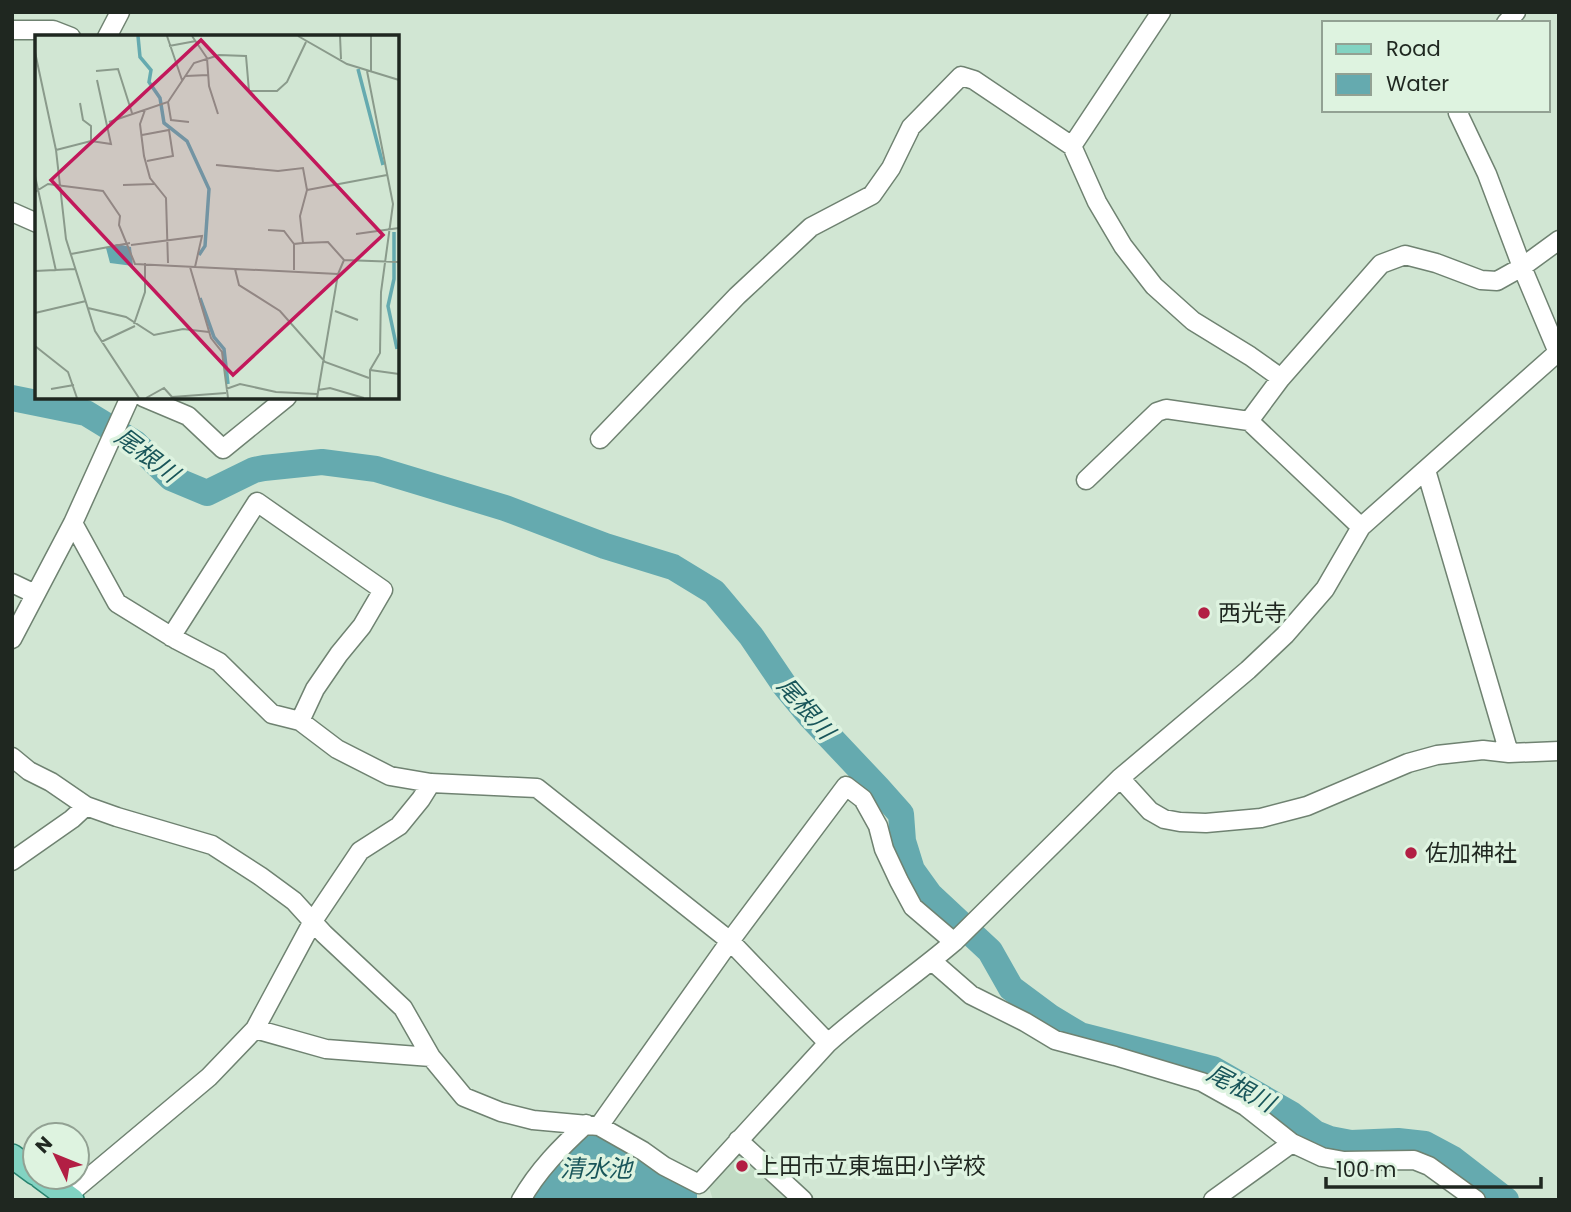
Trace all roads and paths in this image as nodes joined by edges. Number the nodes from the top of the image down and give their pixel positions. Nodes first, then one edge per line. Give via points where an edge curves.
1 (120, 12) edge
2 (1161, 12) edge
3 (12, 30) edge
4 (66, 35) edge
5 (108, 35) edge
6 (1459, 112) edge
7 (1072, 146) junction
8 (12, 212) edge
9 (35, 222) edge
10 (1559, 240) edge
11 (1522, 267) junction
12 (1558, 354) edge
13 (1281, 378) junction
14 (129, 399) edge
15 (148, 399) edge
16 (285, 399) edge
17 (1248, 421) junction
18 (600, 439) dead end
19 (1426, 470) junction
20 (1086, 480) dead end
21 (73, 523) junction
22 (1361, 527) junction
23 (12, 583) edge
24 (35, 594) junction
25 (171, 637) junction
26 (12, 639) edge
27 (300, 721) junction
28 (1559, 751) edge
29 (1509, 753) junction
30 (12, 757) edge
31 (1120, 778) junction
32 (431, 783) junction
33 (86, 806) junction
34 (12, 862) edge
35 (313, 921) junction
36 (962, 934) junction
37 (730, 942) junction
38 (932, 961) junction
39 (255, 1029) junction
40 (828, 1043) junction
41 (431, 1057) junction
42 (593, 1125) junction
43 (738, 1140) junction
44 (1292, 1143) junction
45 (67, 1199) edge
46 (521, 1200) edge
47 (803, 1200) edge
48 (1213, 1200) edge
49 (1476, 1200) edge

1 - 5 street
2 - 7 street
3 - 4 street via 53,30
6 - 11 street
7 - 13 street via 1097,202 1154,286 1193,321
7 - 18 street via 974,80 961,76 911,127 872,195 811,227 737,296
8 - 9 street
10 - 11 street
11 - 12 street
11 - 13 street via 1497,281 1405,255 1381,264
12 - 19 street
13 - 17 street
14 - 21 street
15 - 16 street via 188,416 223,449
17 - 20 street via 1166,409 1157,412
17 - 22 street
19 - 22 street
19 - 29 street
21 - 24 street
21 - 25 street via 117,603
22 - 31 street via 1325,589 1285,635
23 - 24 street
24 - 26 street
25 - 27 street via 219,662 272,714
25 - 27 street via 257,502 383,590 315,689
27 - 32 street via 337,749 390,776
28 - 29 street
29 - 31 street via 1483,750 1437,755 1307,806 1261,818 1206,823 1164,819 1150,811
30 - 33 street
31 - 36 street
32 - 35 street via 399,825 360,852
32 - 37 street via 537,788
33 - 34 street
33 - 35 street via 212,845 283,892
35 - 39 street
35 - 41 street via 403,1008
36 - 37 street via 913,907 884,849 878,826 863,799 846,786
36 - 38 street
37 - 40 street
37 - 42 street
38 - 40 street
38 - 44 street via 971,995 1055,1040 1202,1082 1245,1106
39 - 41 street via 326,1049
39 - 45 street via 209,1077
40 - 43 street
41 - 42 street via 464,1097 533,1120
42 - 43 street via 699,1184
42 - 46 street via 555,1153
43 - 47 street
44 - 48 street
44 - 49 street via 1344,1161 1414,1160

